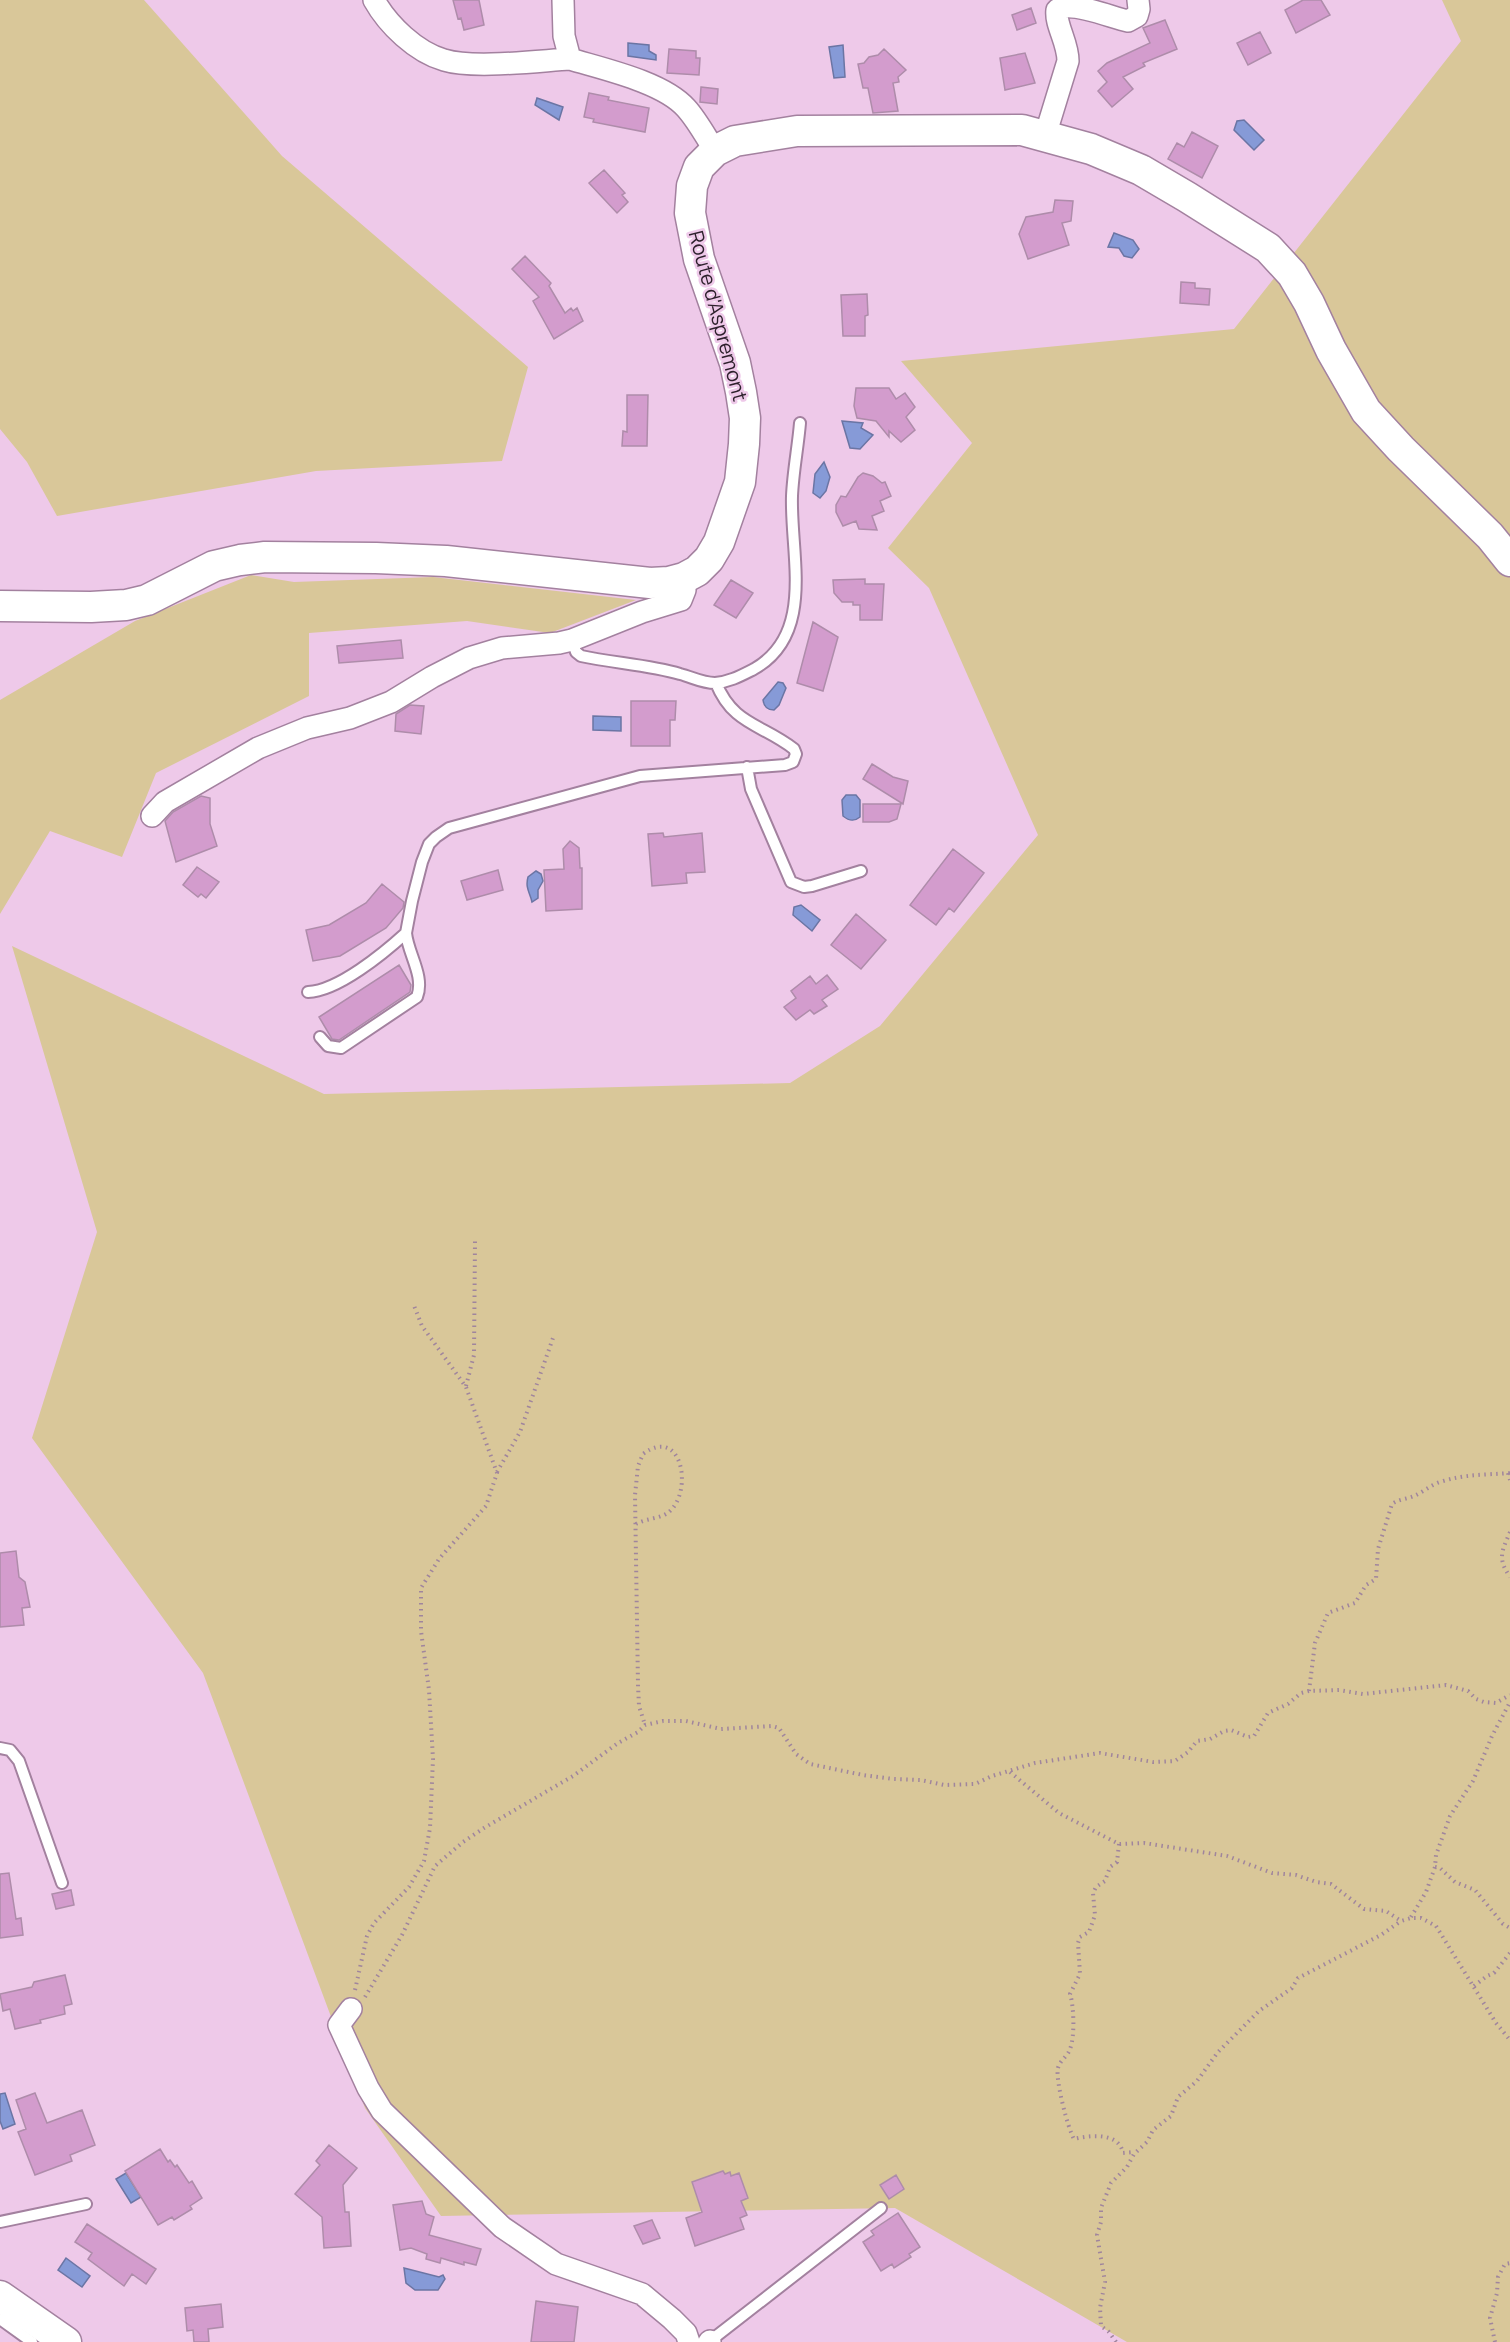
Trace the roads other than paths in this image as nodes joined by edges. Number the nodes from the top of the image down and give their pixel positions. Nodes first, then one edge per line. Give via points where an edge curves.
1 (374, 0) edge
2 (563, 0) edge
3 (1138, 0) edge
4 (570, 60) junction
5 (1045, 136) junction
6 (715, 151) junction
7 (800, 423) dead end
8 (1510, 561) edge
9 (684, 578) junction
10 (0, 606) edge
11 (572, 640) junction
12 (716, 683) junction
13 (747, 767) junction
14 (152, 816) dead end
15 (861, 871) dead end
16 (406, 933) junction
17 (308, 992) dead end
18 (320, 1036) dead end
19 (0, 1749) edge
20 (62, 1883) dead end
21 (357, 2004) road end
22 (86, 2204) dead end
23 (881, 2208) dead end
24 (0, 2222) edge
25 (0, 2296) edge
26 (0, 2319) edge
27 (32, 2342) edge
28 (66, 2342) edge
29 (703, 2342) edge

1 - 4 street via 396,28 420,48 444,60 470,64
2 - 4 street via 564,36
3 - 5 street via 1137,16 1128,21 1075,5 1057,10 1068,61
4 - 6 street via 669,93 687,108
5 - 6 street, Route d'Aspremont via 995,129 797,131 735,141
5 - 8 street, Route d'Aspremont via 1091,149 1141,170 1268,248 1292,274 1366,411
6 - 9 street, Route d'Aspremont via 699,167 692,186 690,213 699,259 735,363 745,418 744,444 740,482 719,542 709,559
7 - 12 lane via 792,495 795,598 788,633 765,663
9 - 10 street, Route d'Aspremont via 650,583 446,561 265,557 214,566 147,600 126,605
9 - 11 street via 681,600
11 - 12 lane via 581,656
11 - 14 street via 502,648 469,657 391,702 258,748 165,802
12 - 13 lane via 732,710 786,743 796,754 793,762 785,765
13 - 15 lane via 751,789 791,882 812,886
13 - 16 lane via 640,776 449,828 429,844 411,901
16 - 17 lane via 338,983
16 - 18 lane via 420,980 417,997 341,1048 328,1046
19 - 20 lane via 10,1750 19,1761
21 - 29 street via 339,2025 382,2111 502,2228 556,2265 642,2294 686,2333
22 - 24 lane
23 - 29 lane
25 - 28 street
26 - 27 lane

